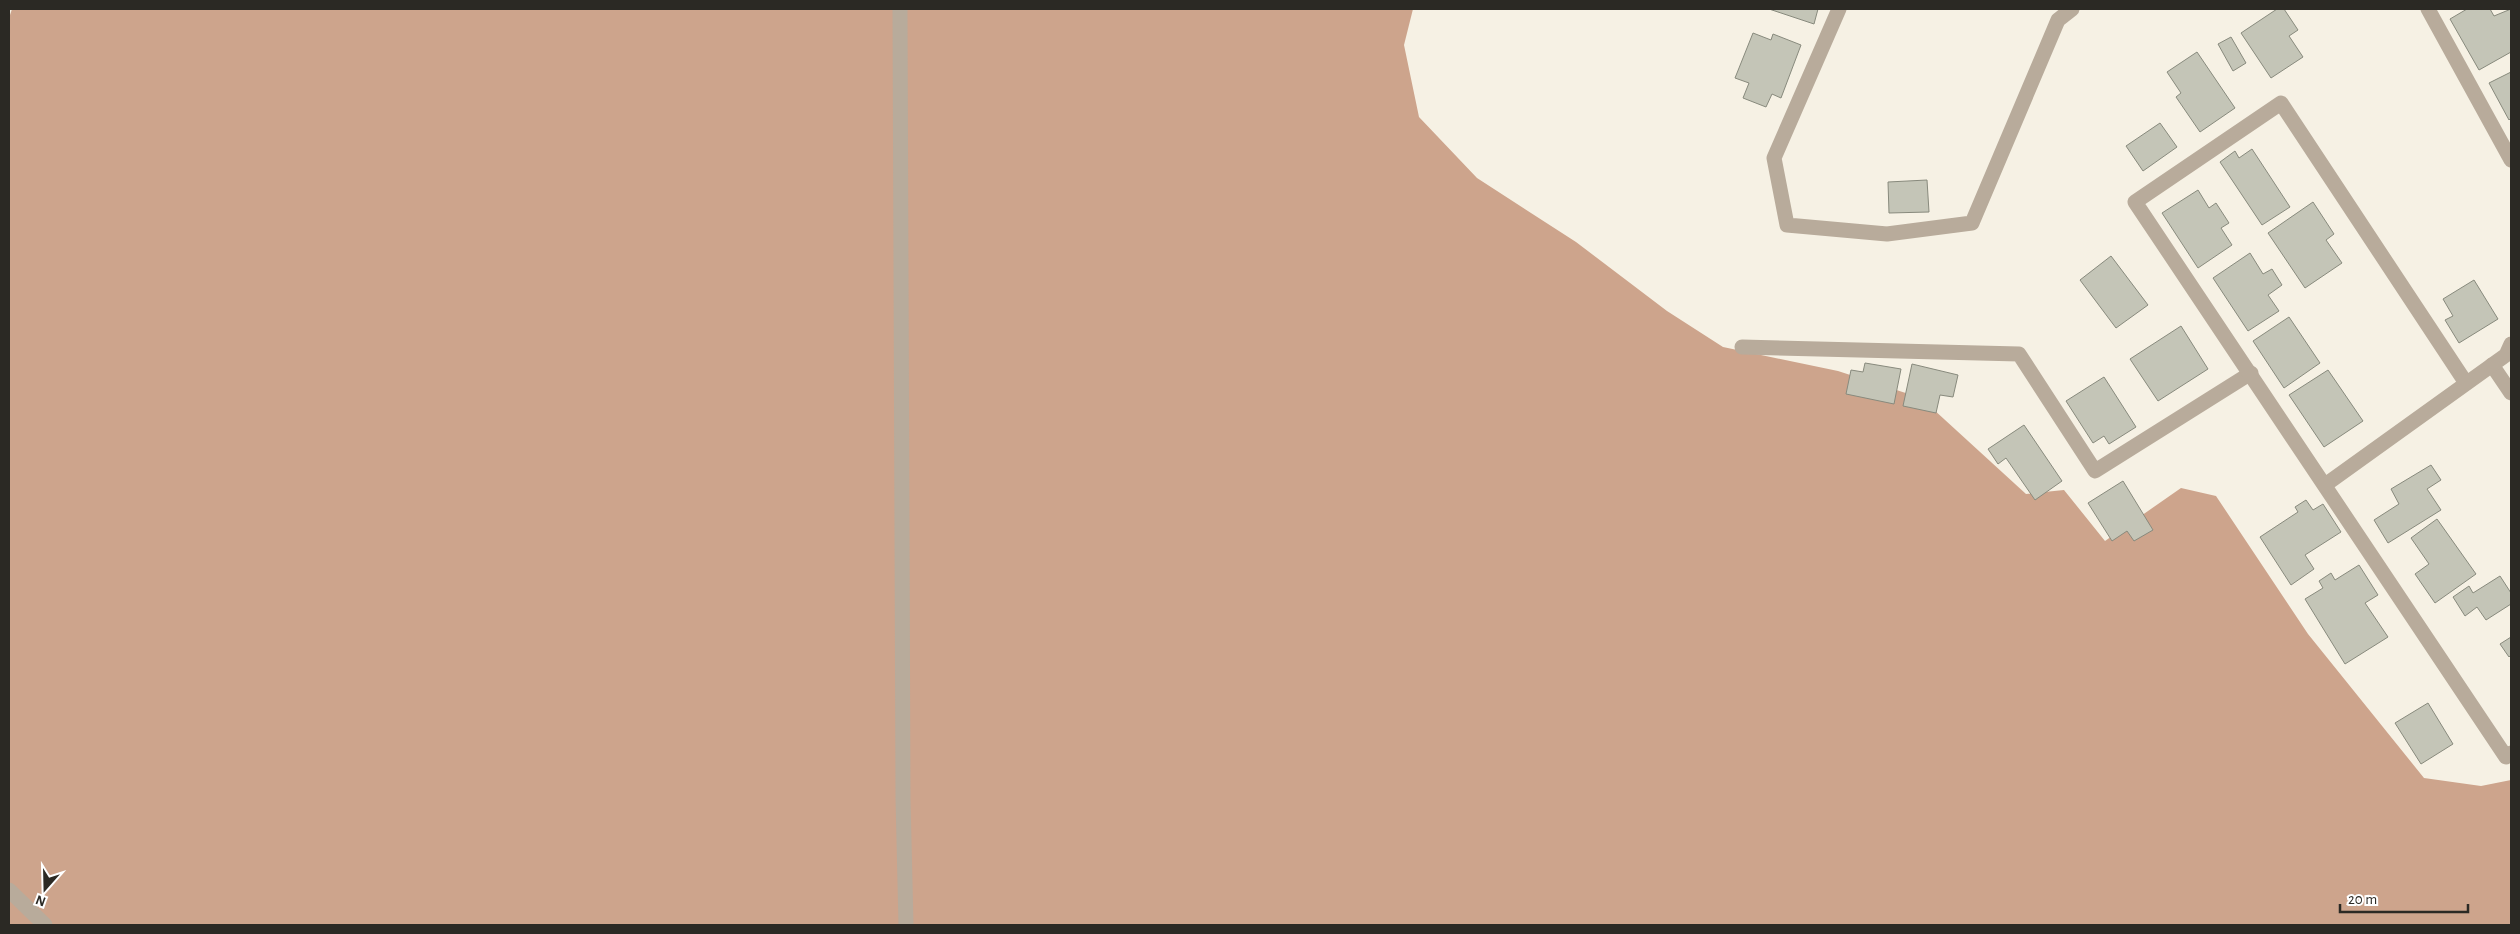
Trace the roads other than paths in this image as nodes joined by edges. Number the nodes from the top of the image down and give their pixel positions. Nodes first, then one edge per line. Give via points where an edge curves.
1 (900, 9) edge
2 (1839, 9) edge
3 (2072, 9) edge
4 (2428, 9) edge
5 (2511, 160) edge
6 (2511, 344) edge
7 (1742, 348) dead end
8 (2492, 365) junction
9 (2251, 374) junction
10 (2466, 383) junction
11 (2511, 393) edge
12 (2325, 485) junction
13 (2511, 753) edge
14 (9, 890) edge
15 (45, 925) edge
16 (906, 925) edge

1 - 16 street
2 - 3 street via 1774,158 1787,225 1887,234 1972,223 2058,20
4 - 5 street
6 - 8 street via 2506,355
7 - 9 street via 2019,354 2095,471
8 - 10 street
8 - 11 street
9 - 10 street via 2135,202 2281,103
9 - 12 street
10 - 12 street
12 - 13 street via 2506,757
14 - 15 street

